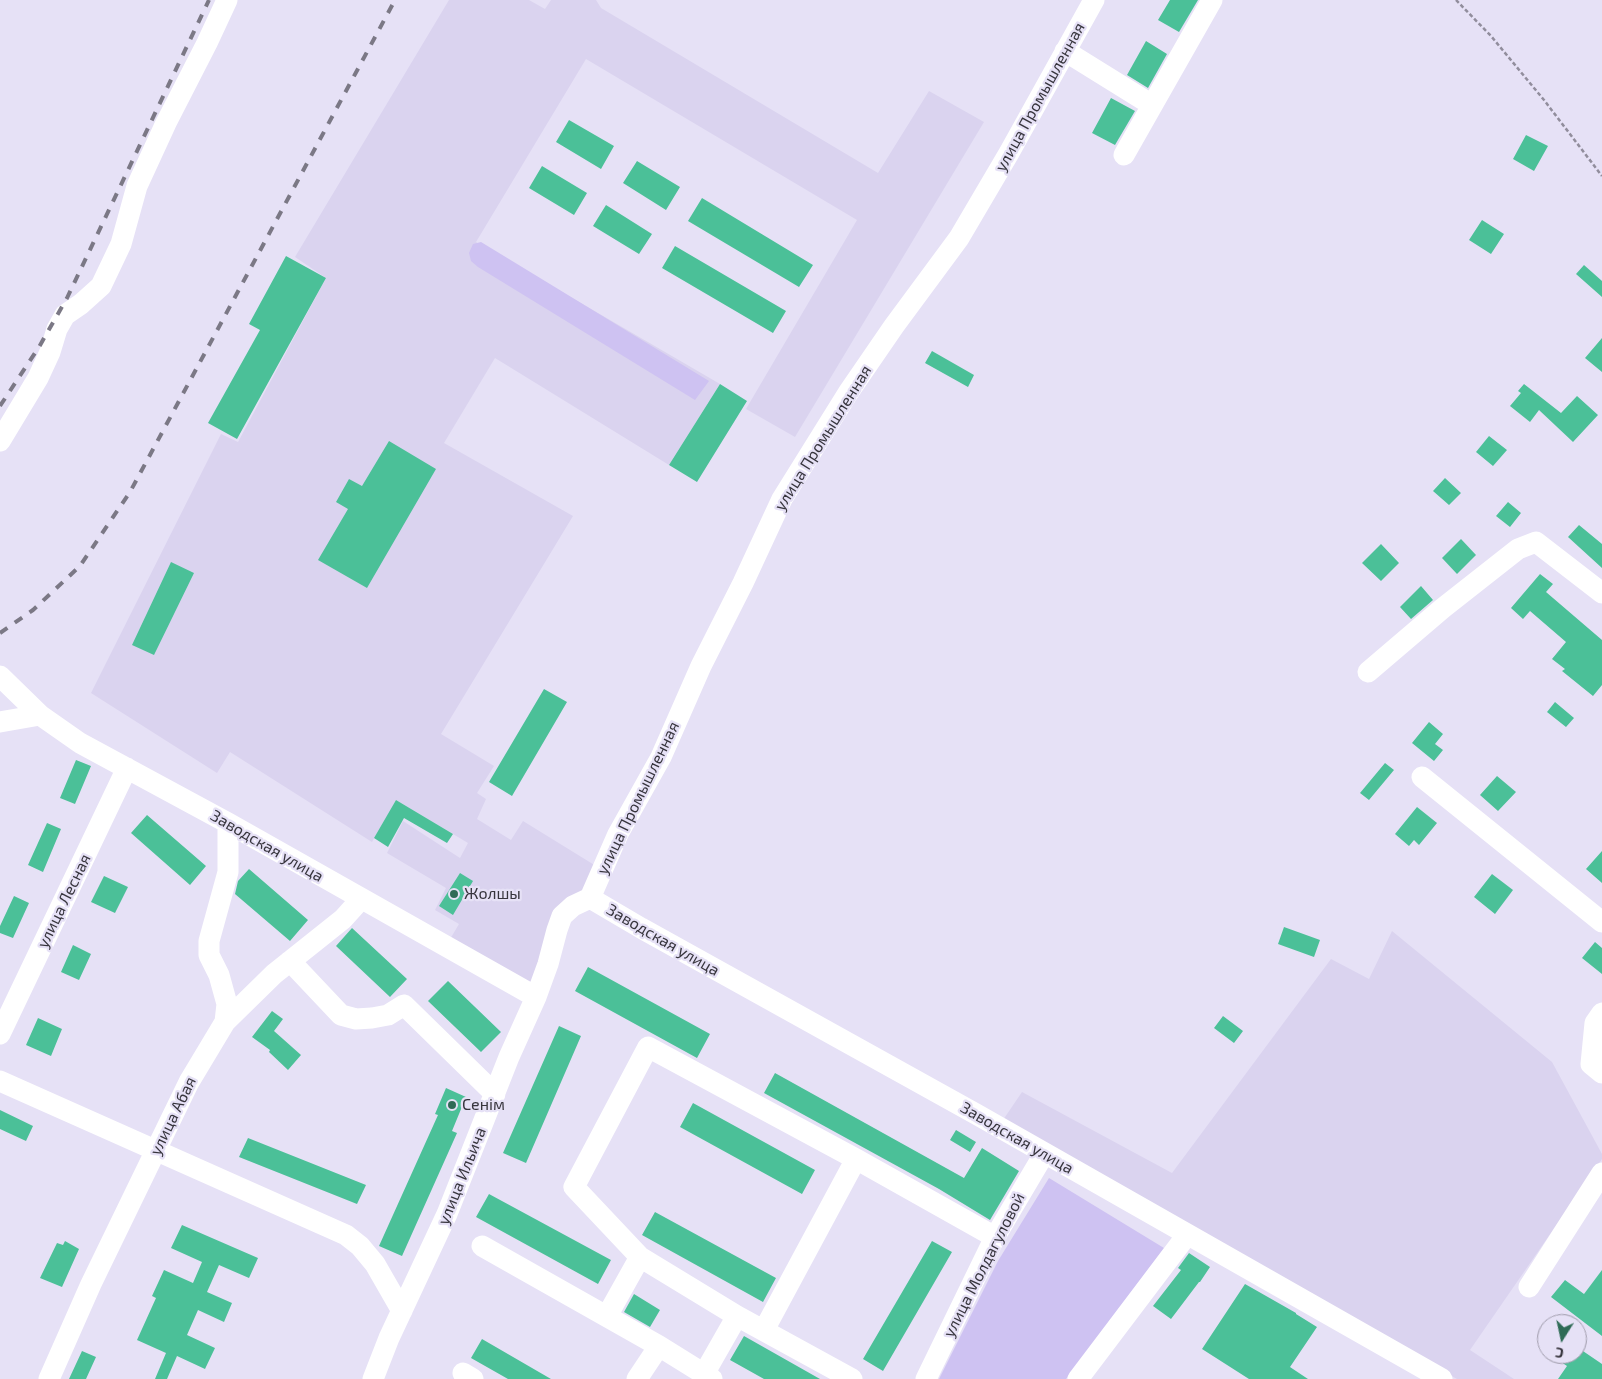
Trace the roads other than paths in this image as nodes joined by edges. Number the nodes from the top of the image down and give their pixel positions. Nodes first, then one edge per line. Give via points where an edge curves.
1 (227, 0) edge
2 (1094, 0) edge
3 (1212, 0) edge
4 (1065, 51) junction
5 (1152, 105) junction
6 (1124, 155) dead end
7 (0, 441) edge
8 (1602, 593) edge
9 (1368, 672) dead end
10 (0, 676) edge
11 (40, 715) junction
12 (0, 722) edge
13 (127, 768) junction
14 (1422, 777) dead end
15 (228, 823) junction
16 (590, 898) junction
17 (362, 900) junction
18 (1602, 922) edge
19 (290, 961) junction
20 (536, 997) junction
21 (1602, 1013) edge
22 (225, 1022) junction
23 (0, 1034) edge
24 (1602, 1073) edge
25 (0, 1081) edge
26 (495, 1094) junction
27 (156, 1150) junction
28 (1044, 1154) junction
29 (856, 1159) junction
30 (1602, 1173) edge
31 (1186, 1235) junction
32 (995, 1237) junction
33 (482, 1246) dead end
34 (640, 1257) junction
35 (1529, 1286) dead end
36 (402, 1311) junction
37 (607, 1316) junction
38 (737, 1316) junction
39 (764, 1330) junction
40 (659, 1346) junction
41 (708, 1376) edge
42 (49, 1379) edge
43 (373, 1379) edge
44 (637, 1379) edge
45 (852, 1379) edge
46 (926, 1379) edge
47 (1078, 1379) edge
48 (1442, 1379) edge

1 - 7 street via 137,186 121,244 101,286 66,315 57,329 38,378
2 - 4 street, улица Промышленная
3 - 5 street
4 - 5 street
4 - 16 street, улица Промышленная via 960,238 853,386 782,499 661,757 618,834
5 - 6 street
8 - 9 street via 1536,542 1510,555
10 - 11 street, Заводская улица
11 - 12 street
11 - 13 street, Заводская улица
13 - 15 street, Заводская улица
13 - 23 street, улица Лесная
14 - 18 street
15 - 17 street, Заводская улица
15 - 22 street via 228,872 209,941 209,955 227,1004
16 - 20 street, улица Ильича via 562,916
16 - 28 street, Заводская улица
17 - 19 street, улица Абая
17 - 20 street, Заводская улица
19 - 22 street, улица Абая
19 - 26 street via 341,1015 356,1019 372,1018 388,1015 404,1005
20 - 26 street, улица Ильича
21 - 24 street via 1595,1023 1591,1064
22 - 27 street, улица Абая via 189,1082
25 - 27 street
26 - 36 street, улица Ильича via 447,1214
27 - 36 street via 346,1235 375,1264
27 - 42 street, улица Абая
28 - 31 street, Заводская улица
28 - 32 street, улица Молдагуловой
29 - 32 street
29 - 34 street via 648,1047 574,1187
29 - 39 street
30 - 35 street
31 - 47 street
31 - 48 street, Заводская улица
32 - 46 street, улица Молдагуловой
33 - 37 street
34 - 37 street
34 - 38 street
36 - 43 street, улица Ильича
37 - 40 street
38 - 39 street
38 - 41 street
39 - 45 street
40 - 41 street
40 - 44 street

